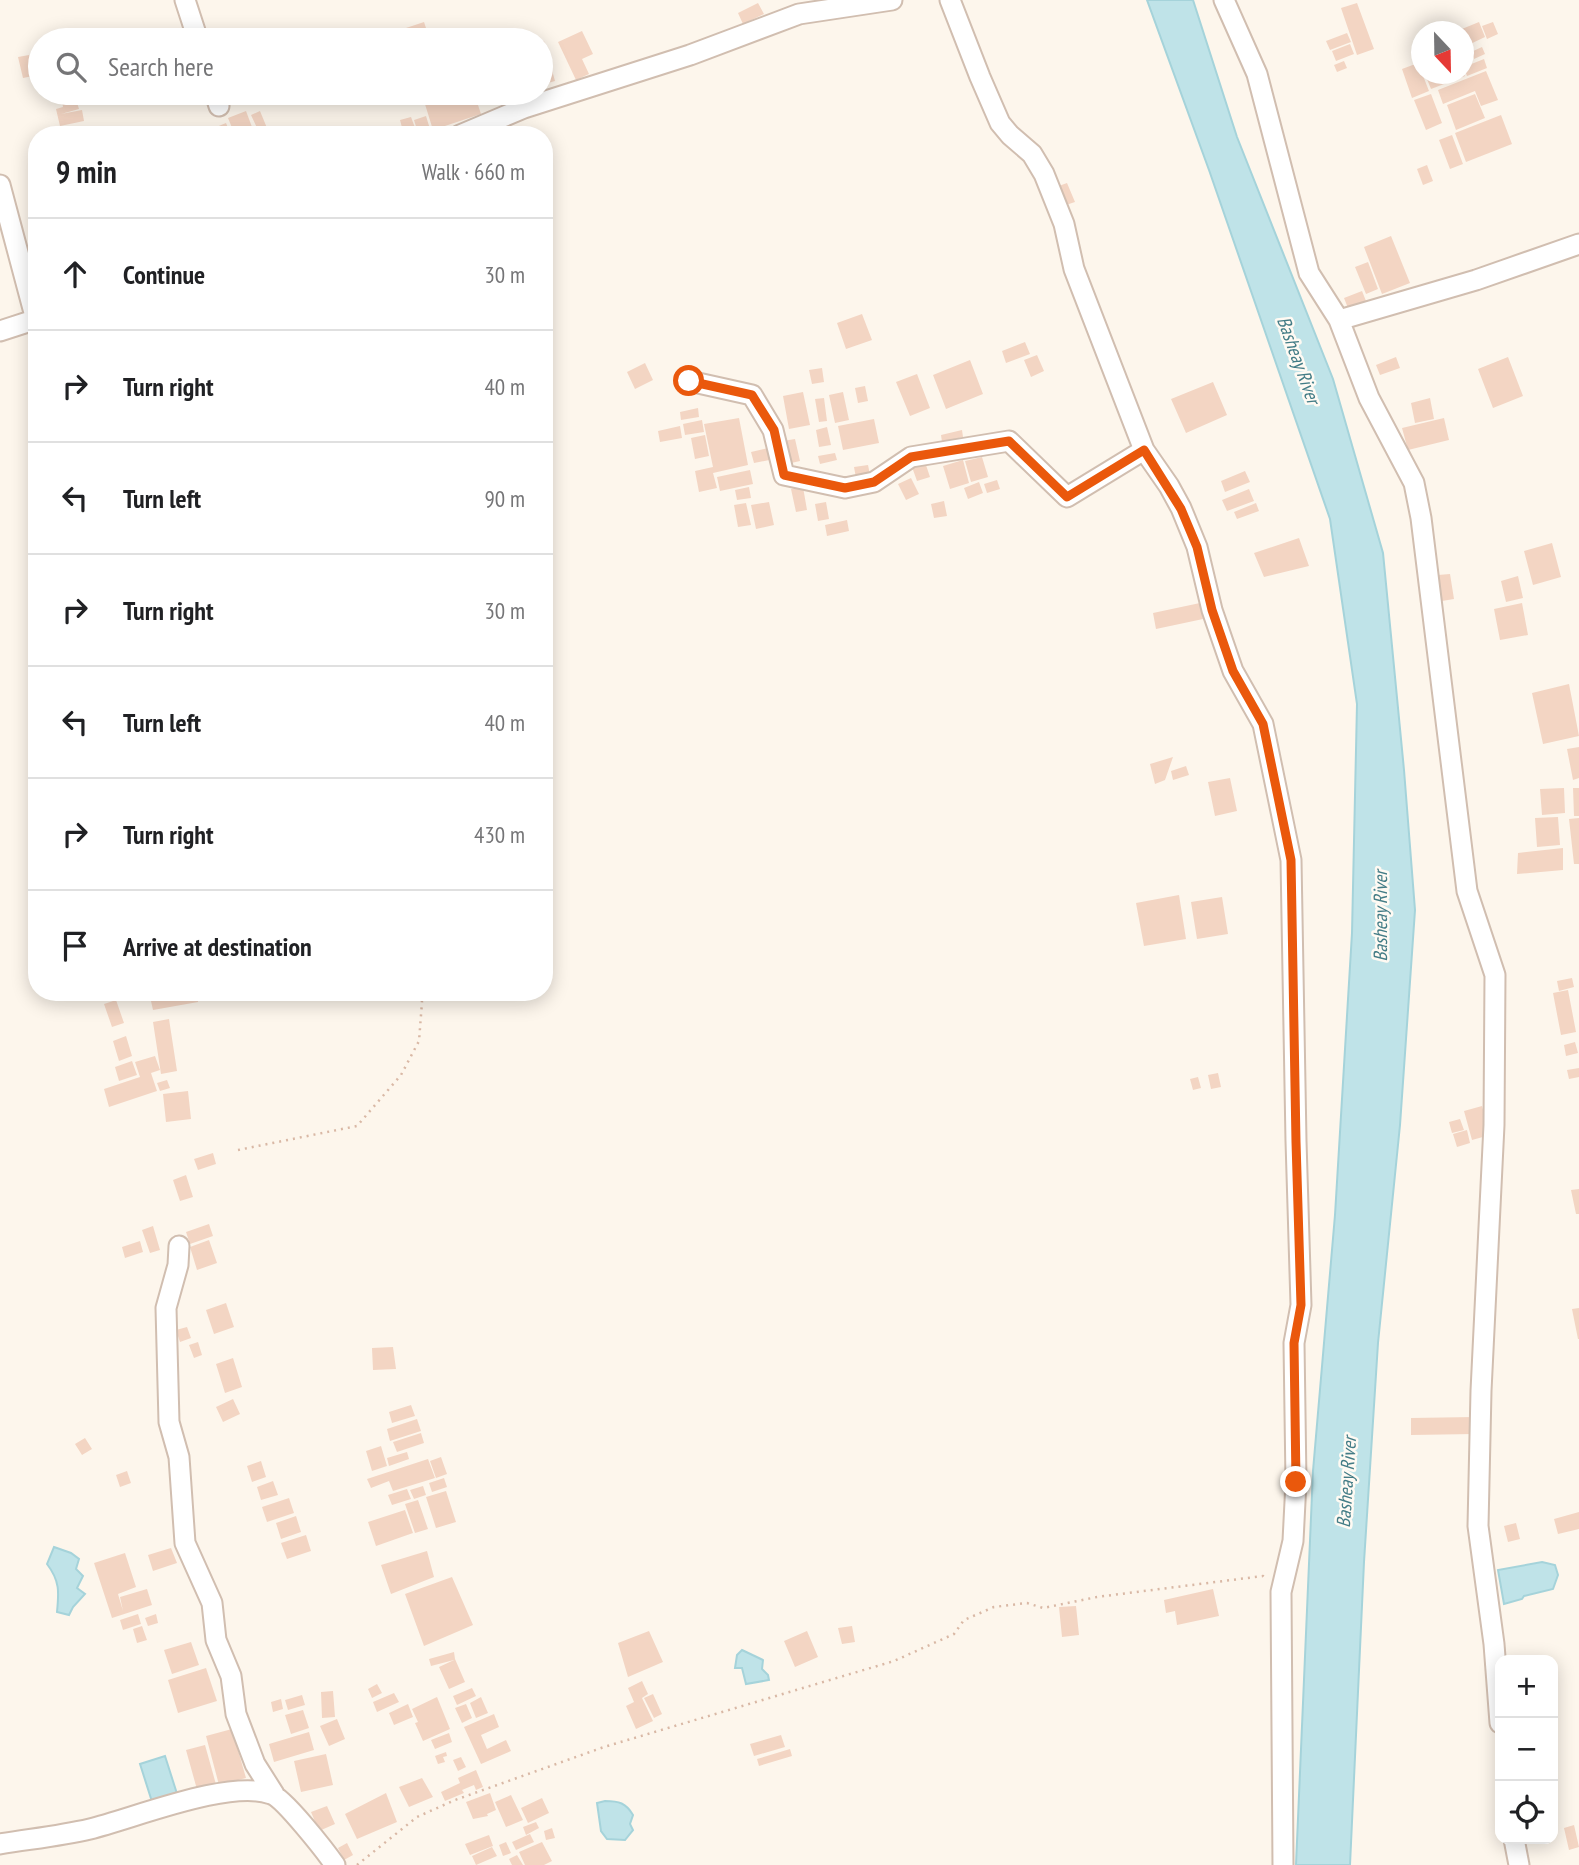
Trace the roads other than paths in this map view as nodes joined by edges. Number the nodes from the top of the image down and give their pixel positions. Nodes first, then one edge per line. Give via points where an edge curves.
1 (185, 0) edge
2 (892, 0) edge
3 (950, 0) edge
4 (1224, 0) edge
5 (194, 28) edge
6 (553, 99) edge
7 (533, 105) edge
8 (481, 126) edge
9 (0, 185) edge
10 (1579, 243) edge
11 (28, 289) edge
12 (1339, 320) junction
13 (28, 322) edge
14 (0, 331) edge
15 (689, 381) dead end
16 (1144, 450) junction
17 (179, 1246) dead end
18 (1500, 1718) edge
19 (274, 1794) junction
20 (0, 1844) edge
21 (1515, 1844) edge
22 (335, 1865) edge
23 (1283, 1865) edge
24 (1519, 1865) edge

1 - 5 street
2 - 6 street via 800,14
3 - 16 street via 1000,123 1032,154 1044,174 1064,224 1074,269
4 - 12 street via 1257,74 1309,273
7 - 8 street
9 - 11 street
10 - 12 street via 1476,280
12 - 18 street via 1369,398 1414,483 1468,891 1495,975 1494,1125 1478,1525
13 - 14 street
15 - 16 street via 752,395 774,430 784,475 845,488 874,482 911,457 1009,441 1067,497
16 - 23 street via 1181,509 1197,547 1233,671 1263,724 1291,860 1301,1305 1294,1343 1293,1541 1281,1592
17 - 19 street via 166,1308 169,1422 179,1457 185,1543 212,1603 216,1640 231,1676 236,1714 255,1764
19 - 20 street via 247,1789 88,1830
19 - 22 street
21 - 24 street

